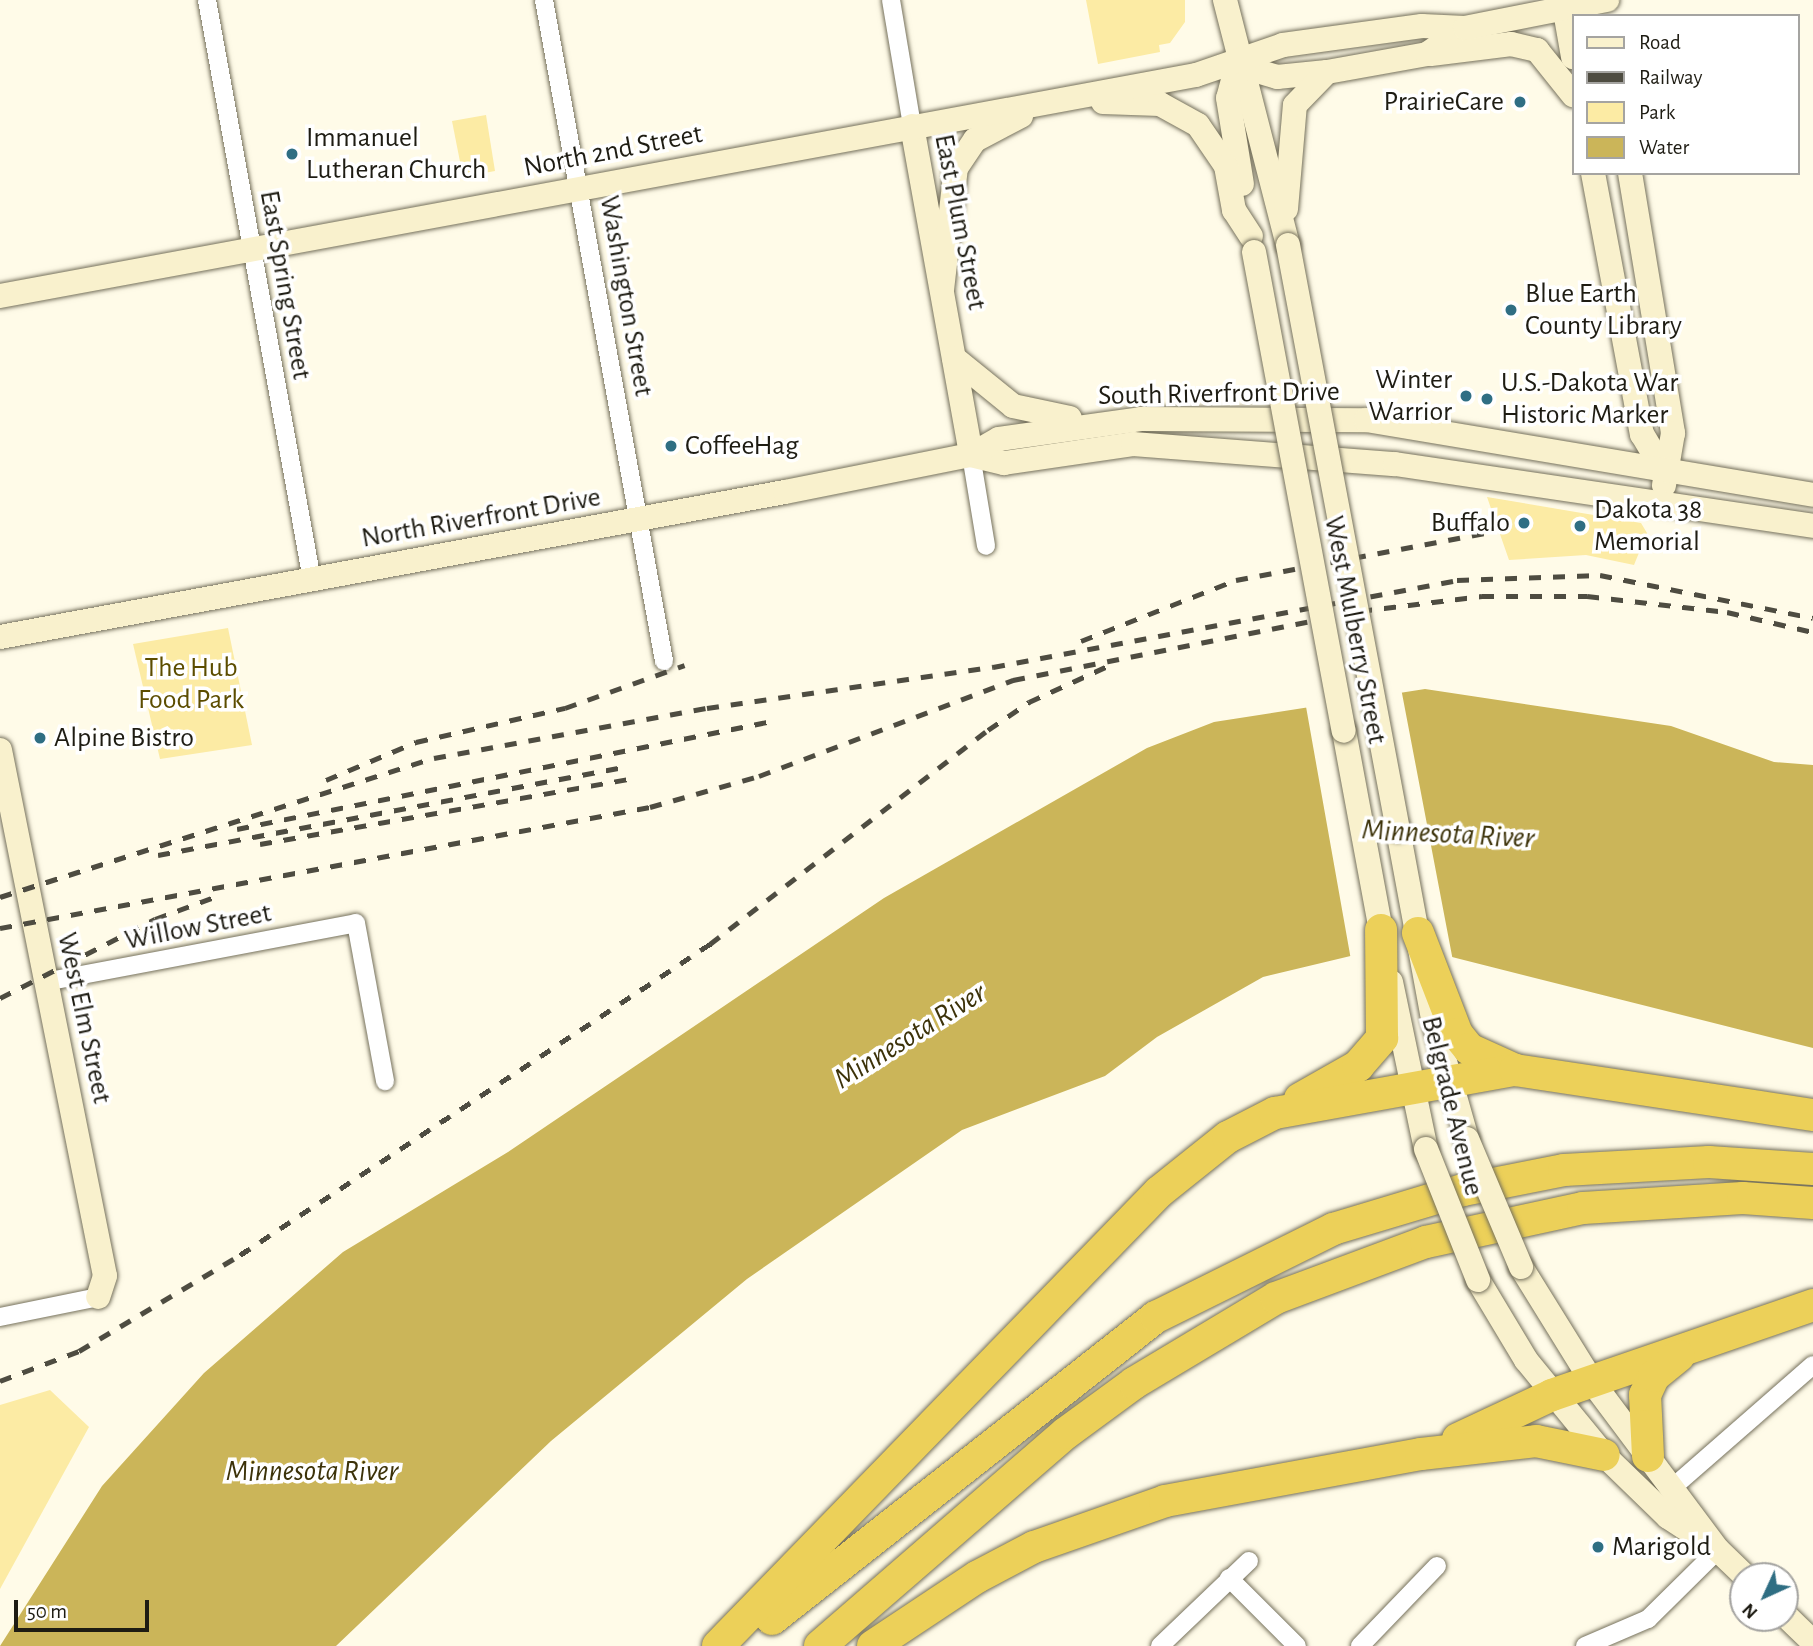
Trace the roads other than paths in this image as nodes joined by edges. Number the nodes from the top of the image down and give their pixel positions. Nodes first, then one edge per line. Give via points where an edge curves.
1 (207, 0) edge
2 (544, 0) edge
3 (891, 0) edge
4 (1225, 0) edge
5 (1563, 4) edge
6 (1600, 4) edge
7 (1465, 28) junction
8 (1572, 52) edge
9 (1427, 54) junction
10 (1237, 65) junction
11 (1327, 72) junction
12 (1572, 94) edge
13 (1053, 101) junction
14 (912, 126) junction
15 (1593, 175) edge
16 (1630, 175) edge
17 (580, 187) junction
18 (1284, 217) junction
19 (1252, 244) junction
20 (251, 250) junction
21 (942, 290) junction
22 (0, 296) edge
23 (954, 358) junction
24 (1141, 419) junction
25 (971, 455) junction
26 (1664, 471) junction
27 (1813, 495) edge
28 (1664, 503) junction
29 (640, 520) junction
30 (1813, 526) edge
31 (986, 546) dead end
32 (312, 580) junction
33 (0, 637) edge
34 (664, 661) dead end
35 (0, 750) edge
36 (1381, 930) joint
37 (1418, 933) joint
38 (50, 981) junction
39 (1441, 1018) junction
40 (1392, 1024) junction
41 (1515, 1070) junction
42 (385, 1081) dead end
43 (1451, 1083) junction
44 (1411, 1091) junction
45 (1275, 1113) junction
46 (1813, 1115) edge
47 (1813, 1169) edge
48 (1813, 1203) edge
49 (98, 1297) joint
50 (1813, 1305) edge
51 (0, 1317) edge
52 (1687, 1350) junction
53 (1813, 1365) edge
54 (1593, 1383) junction
55 (1552, 1395) junction
56 (1421, 1454) junction
57 (1604, 1455) junction
58 (1648, 1456) junction
59 (1672, 1488) junction
60 (1718, 1550) junction
61 (1249, 1561) dead end
62 (1730, 1562) edge
63 (1437, 1566) dead end
64 (1229, 1578) junction
65 (1799, 1628) edge
66 (1813, 1642) edge
67 (719, 1646) edge
68 (738, 1646) edge
69 (820, 1646) edge
70 (873, 1646) edge
71 (1160, 1646) edge
72 (1297, 1646) edge
73 (1360, 1646) edge
74 (1585, 1646) edge

1 - 20 street, East Spring Street
2 - 17 street, Washington Street
3 - 14 street, East Plum Street
4 - 10 main road
5 - 6 main road, North 2nd Street
5 - 7 main road, North 2nd Street
5 - 8 main road
7 - 9 main road, North 2nd Street
7 - 10 main road, North 2nd Street via 1422,26 1283,45
9 - 11 main road, North 2nd Street
9 - 12 main road via 1511,44 1537,50
10 - 11 main road, North 2nd Street via 1277,77
10 - 13 main road, North 2nd Street
10 - 18 main road via 1251,85
10 - 19 main road, West Mulberry Street via 1228,99
11 - 18 main road via 1295,105
13 - 14 main road, North 2nd Street
13 - 19 main road via 1160,104 1181,113 1211,139 1226,166 1234,210
13 - 21 main road via 985,132 963,155 950,188
14 - 17 main road, North 2nd Street
14 - 21 main road, East Plum Street
15 - 26 main road via 1642,434
16 - 26 main road via 1673,433
17 - 20 main road, North 2nd Street
17 - 29 street, Washington Street
18 - 37 main road, West Mulberry Street, bridge
19 - 36 main road, West Mulberry Street, bridge
20 - 22 main road, North 2nd Street
20 - 32 street, East Spring Street
21 - 23 main road, East Plum Street
23 - 24 main road via 1006,402 1035,416
23 - 25 main road, East Plum Street
24 - 25 main road, South Riverfront Drive via 999,439
24 - 26 main road, South Riverfront Drive via 1366,420
25 - 28 main road, South Riverfront Drive via 1004,463 1133,444 1254,452 1395,464
25 - 29 main road, North Riverfront Drive
25 - 31 street
26 - 27 main road, South Riverfront Drive
26 - 28 main road
28 - 30 main road, South Riverfront Drive
29 - 32 main road, North Riverfront Drive
29 - 34 street, Washington Street
32 - 33 main road, North Riverfront Drive
35 - 38 main road, West Elm Street
36 - 40 highway
37 - 39 highway
38 - 42 street, Willow Street via 356,923
38 - 49 main road, West Elm Street via 105,1276
39 - 41 highway via 1469,1049
39 - 43 main road, Belgrade Avenue
40 - 44 main road, Belgrade Avenue
40 - 45 highway via 1358,1066
41 - 43 highway
41 - 46 highway
43 - 44 highway
43 - 54 main road, Belgrade Avenue, bridge via 1467,1139 1521,1267
44 - 45 highway
44 - 55 main road, Belgrade Avenue, bridge via 1426,1149 1478,1280
45 - 67 highway via 1228,1137 1159,1192
47 - 68 highway via 1709,1161 1564,1170 1464,1190 1334,1229 1156,1317
48 - 69 highway via 1743,1198 1583,1208 1426,1242 1276,1298 1145,1376 1066,1433
49 - 51 street
50 - 52 highway
52 - 54 highway
52 - 58 highway via 1654,1376 1645,1395
53 - 59 street
54 - 55 highway
54 - 58 main road, Belgrade Avenue
55 - 56 highway
55 - 57 main road, Belgrade Avenue
56 - 57 highway via 1536,1441
56 - 70 highway via 1165,1502 1094,1524 977,1577
57 - 60 main road, Belgrade Avenue via 1668,1517
58 - 59 main road, Belgrade Avenue
59 - 60 main road, Belgrade Avenue
60 - 62 main road, Belgrade Avenue
60 - 74 street via 1648,1619
61 - 64 street
63 - 73 street
64 - 71 street
64 - 72 street
65 - 66 main road

